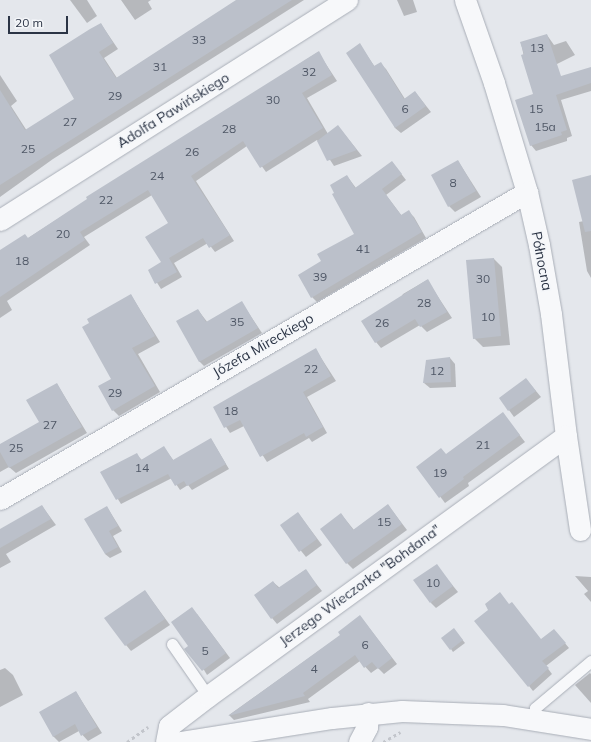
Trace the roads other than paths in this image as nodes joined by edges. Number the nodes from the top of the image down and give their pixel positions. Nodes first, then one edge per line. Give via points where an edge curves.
1 (347, 0) edge
2 (465, 0) edge
3 (527, 192) junction
4 (0, 220) edge
5 (566, 436) junction
6 (0, 499) edge
7 (580, 530) dead end
8 (172, 644) dead end
9 (591, 661) edge
10 (208, 696) junction
11 (368, 713) junction
12 (534, 719) junction
13 (591, 729) edge
14 (166, 742) edge
15 (180, 742) edge
16 (358, 742) edge

1 - 4 street, Adolfa Pawińskiego
2 - 3 street, Północna via 494,83
3 - 5 street, Północna via 547,280
3 - 6 street, Józefa Mireckiego
5 - 7 street, Północna
5 - 10 street, Jerzego Wieczorka "Bohdana"
8 - 10 lane
9 - 12 lane via 535,708
10 - 14 street, Jerzego Wieczorka "Bohdana" via 169,726
11 - 12 street via 421,710
11 - 15 street
11 - 16 street via 367,727
12 - 13 street

